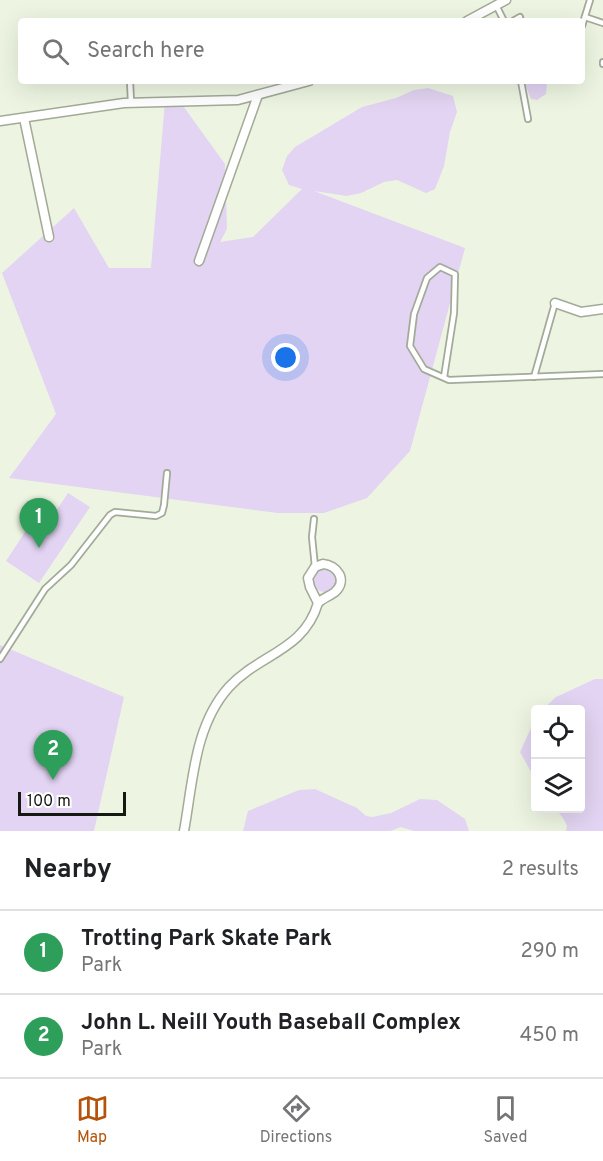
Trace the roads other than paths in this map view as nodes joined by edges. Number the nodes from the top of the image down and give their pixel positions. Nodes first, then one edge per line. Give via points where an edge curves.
1 (506, 0) edge
2 (590, 0) edge
3 (496, 5) junction
4 (585, 17) joint
5 (472, 18) edge
6 (502, 18) edge
7 (603, 23) edge
8 (130, 84) edge
9 (298, 84) edge
10 (522, 84) edge
11 (258, 95) junction
12 (131, 102) junction
13 (24, 118) junction
14 (528, 119) dead end
15 (0, 121) edge
16 (48, 237) dead end
17 (199, 261) dead end
18 (555, 303) joint
19 (603, 309) edge
20 (603, 374) edge
21 (444, 377) junction
22 (534, 377) junction
23 (167, 474) dead end
24 (314, 519) dead end
25 (315, 567) junction
26 (318, 603) junction
27 (0, 659) edge
28 (184, 831) edge

1 - 3 street
2 - 4 lane
3 - 5 street
3 - 6 lane
4 - 7 lane
8 - 12 lane
9 - 11 street
10 - 14 lane
11 - 12 street via 221,102
11 - 17 street
12 - 13 street
13 - 15 street
13 - 16 street
18 - 19 street via 581,312
18 - 22 lane
20 - 22 lane
21 - 21 lane via 454,313 455,274 440,267 427,278 414,314 410,346 424,369
21 - 22 lane
23 - 27 lane via 162,513 110,515 71,565 45,589
24 - 25 lane
25 - 26 street via 308,578
25 - 26 street via 331,565 341,579 336,591
26 - 28 street via 302,633 236,681 211,712 200,742

